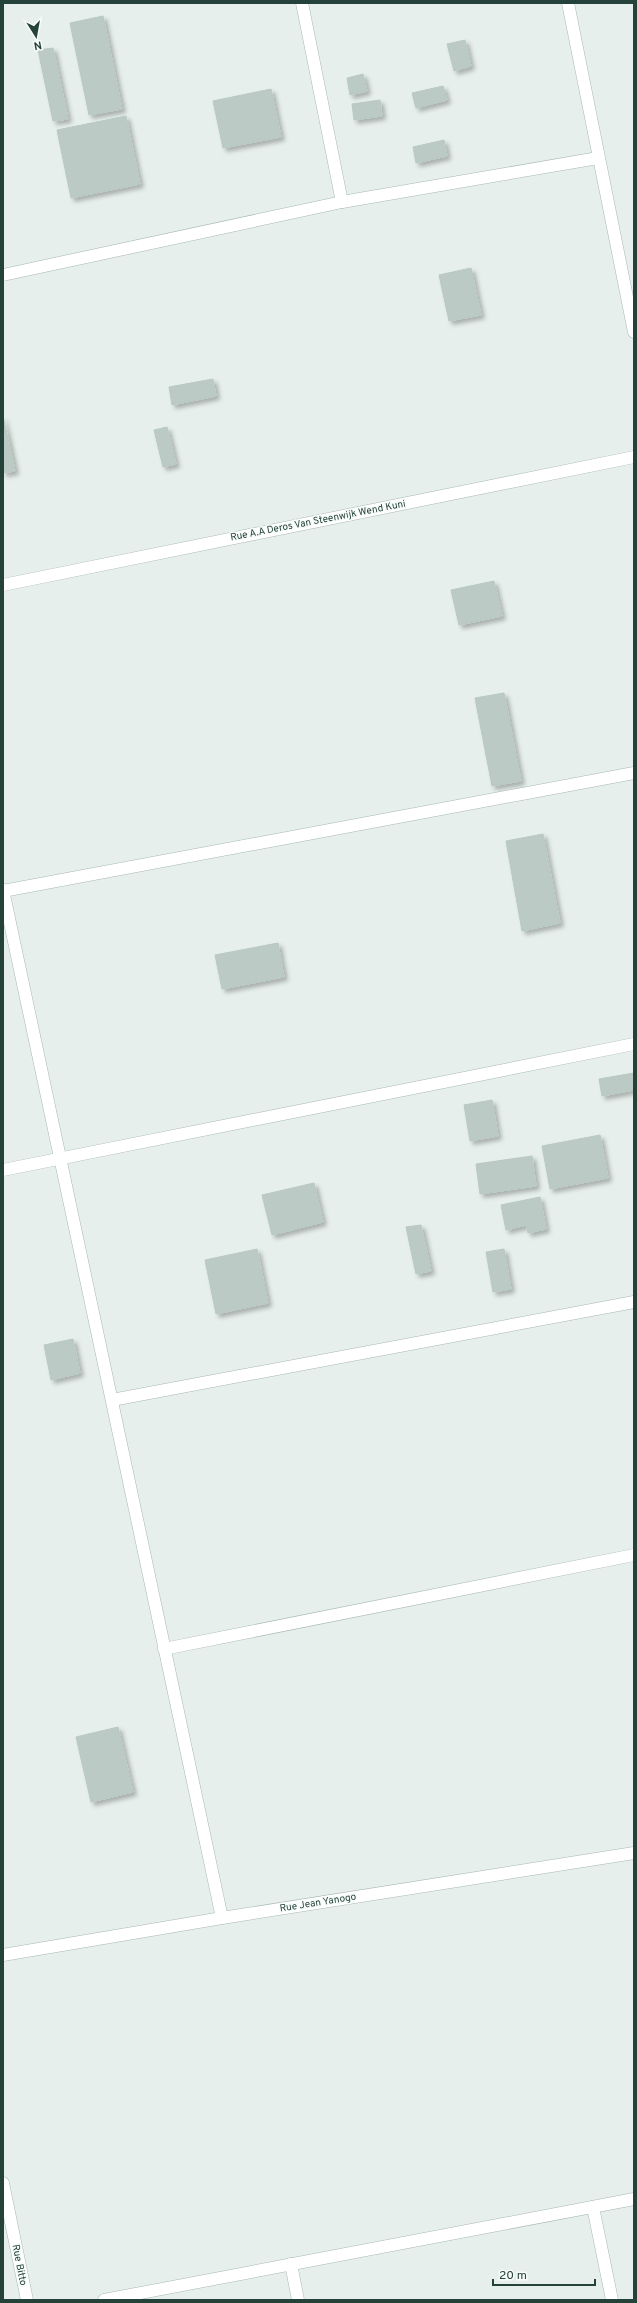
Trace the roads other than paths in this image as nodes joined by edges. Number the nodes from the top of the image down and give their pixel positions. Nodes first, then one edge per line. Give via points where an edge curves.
1 (302, 3) edge
2 (568, 3) edge
3 (598, 158) junction
4 (342, 202) junction
5 (3, 275) edge
6 (634, 332) edge
7 (634, 458) edge
8 (3, 585) edge
9 (634, 773) edge
10 (3, 890) edge
11 (634, 1044) edge
12 (60, 1158) junction
13 (3, 1170) edge
14 (634, 1302) edge
15 (112, 1400) junction
16 (634, 1555) edge
17 (164, 1649) junction
18 (634, 1854) edge
19 (222, 1918) junction
20 (3, 1955) edge
21 (3, 2183) edge
22 (634, 2199) edge
23 (593, 2207) junction
24 (291, 2264) junction
25 (26, 2300) edge
26 (104, 2300) edge
27 (298, 2300) edge
28 (612, 2300) edge

1 - 4 street
2 - 3 street
3 - 4 street
3 - 6 street
4 - 5 street
7 - 8 street, Rue A.A Deros Van Steenwijk Wend Kuni
9 - 10 street
10 - 12 street
11 - 12 street
12 - 13 street
12 - 15 street
14 - 15 street
15 - 17 street
16 - 17 street
17 - 19 street
18 - 19 street, Rue Jean Yanogo
19 - 20 street, Rue Jean Yanogo
21 - 25 street, Rue Bitto
22 - 23 street
23 - 24 street
23 - 28 street
24 - 26 street
24 - 27 street

